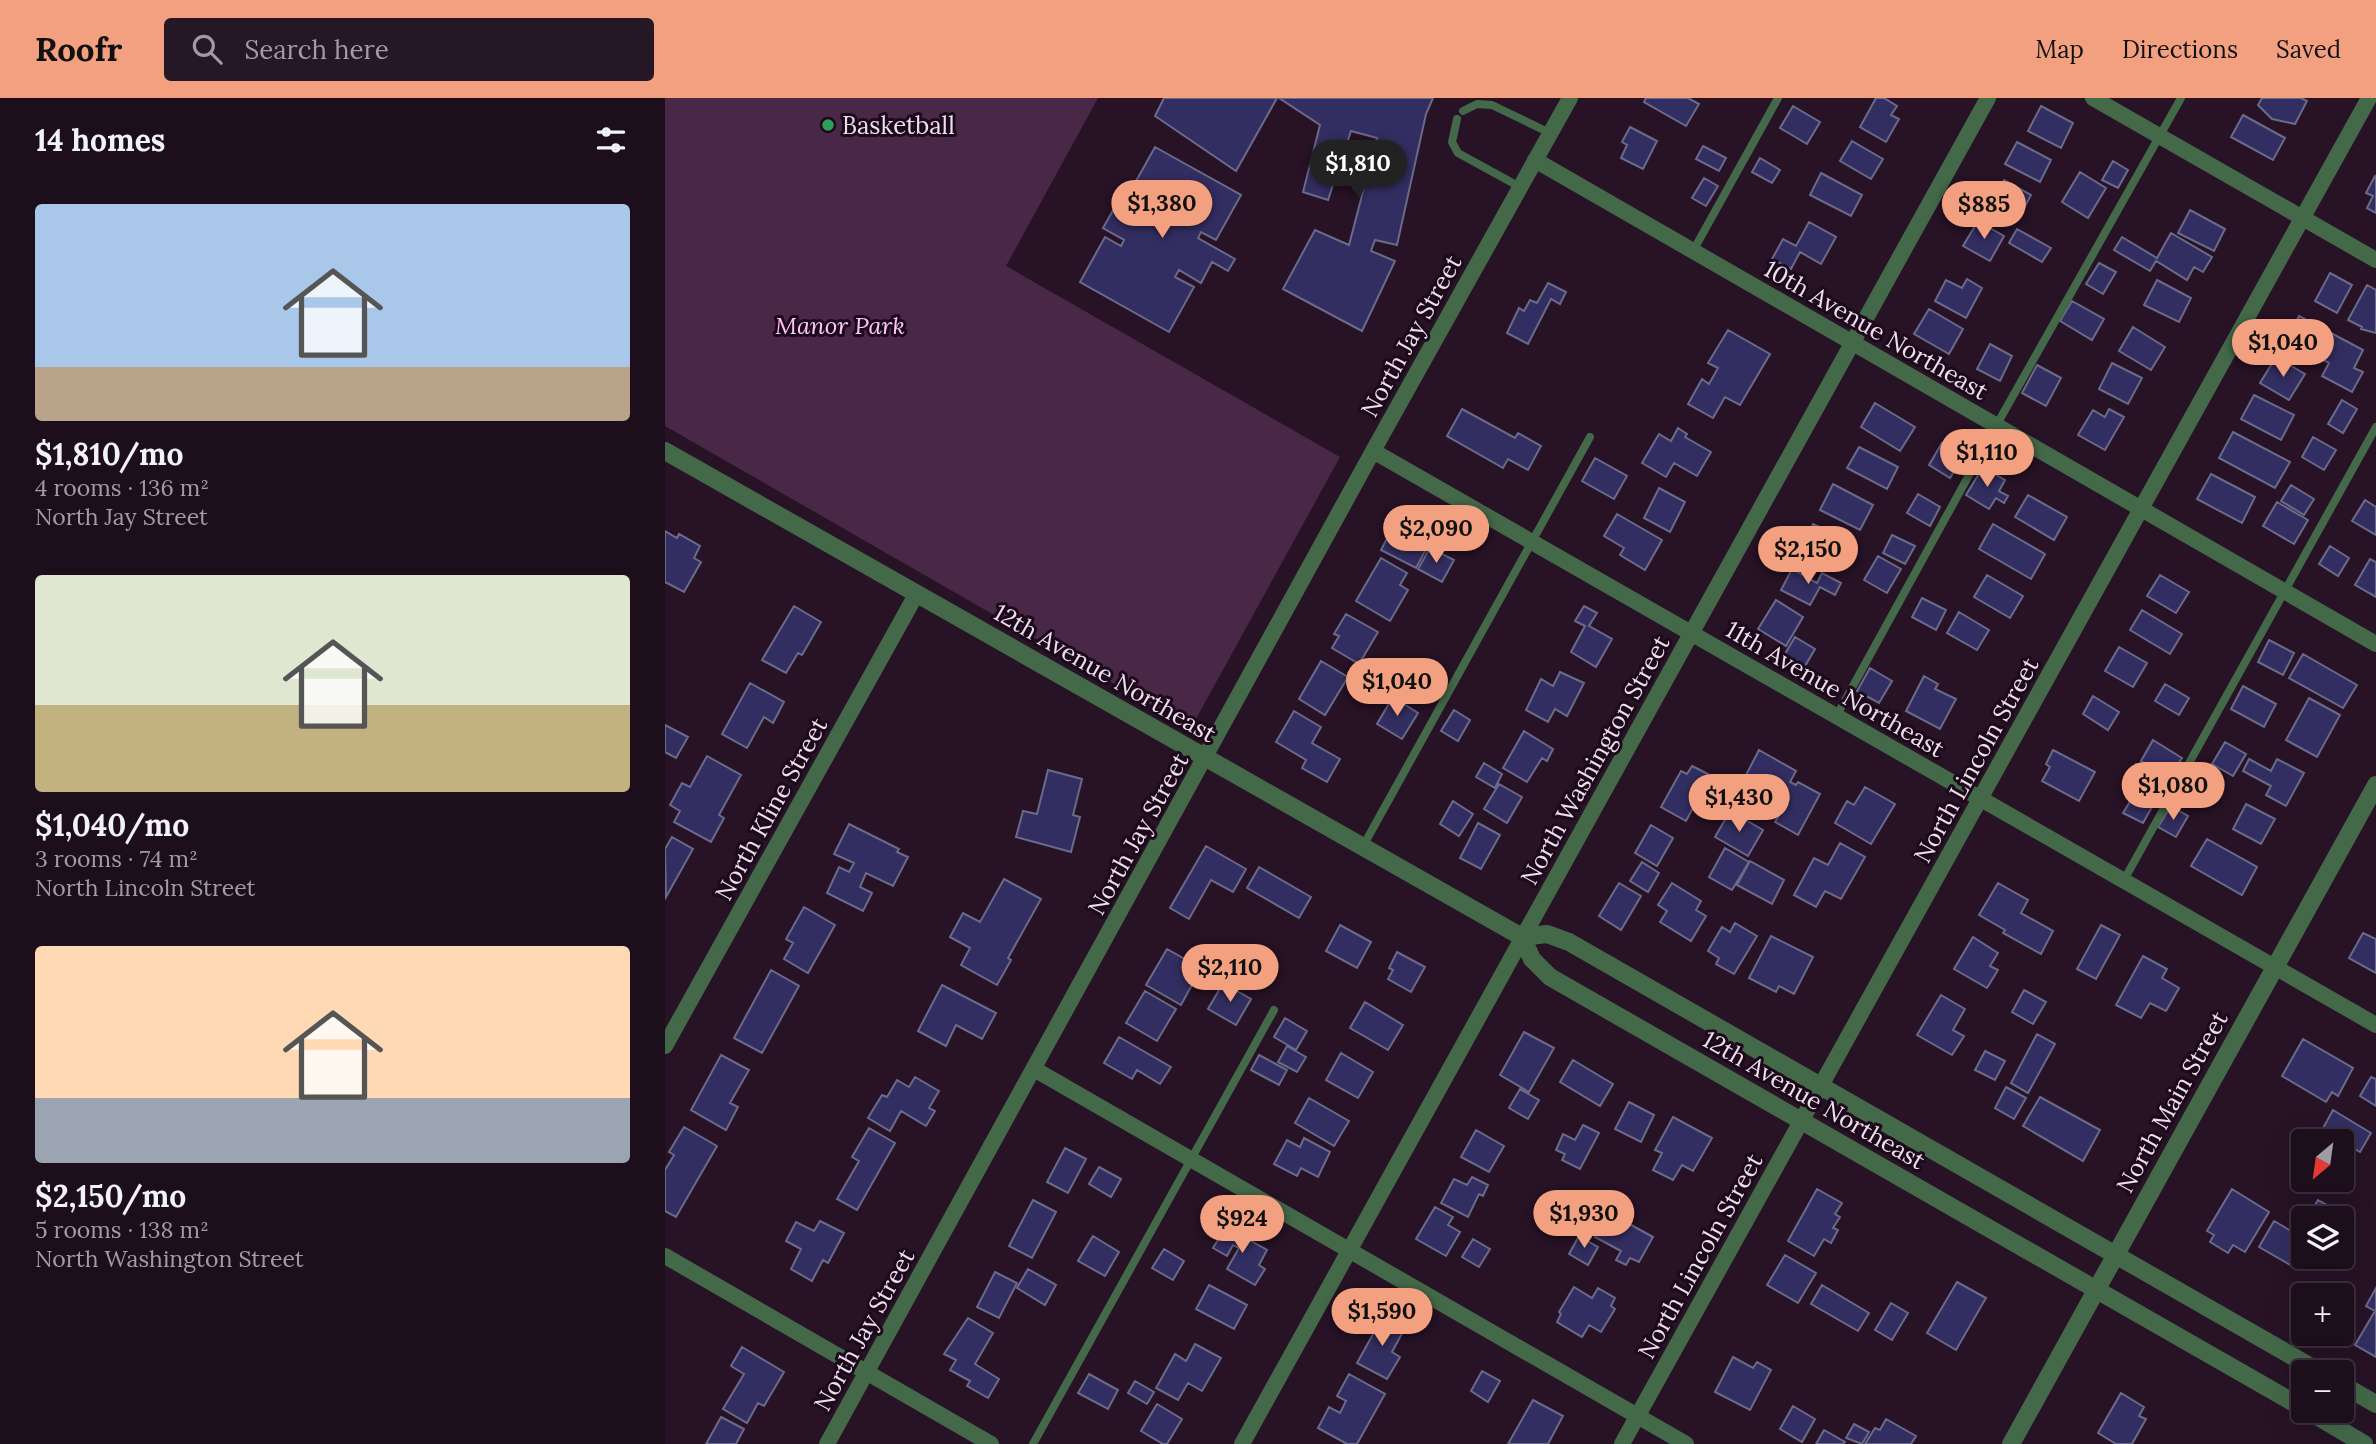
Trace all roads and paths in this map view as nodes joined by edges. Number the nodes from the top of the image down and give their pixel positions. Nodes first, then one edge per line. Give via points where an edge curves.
1 (1570, 98) edge
2 (1778, 98) edge
3 (1988, 98) edge
4 (2093, 98) edge
5 (2181, 98) edge
6 (2369, 98) edge
7 (1550, 134) junction
8 (2159, 136) junction
9 (1535, 160) junction
10 (1520, 187) junction
11 (2302, 218) junction
12 (1693, 251) junction
13 (2376, 260) edge
14 (1853, 343) junction
15 (1996, 426) junction
16 (2376, 428) edge
17 (1590, 438) dead end
18 (665, 451) edge
19 (1373, 451) junction
20 (2140, 509) junction
21 (1532, 542) junction
22 (2285, 592) junction
23 (917, 593) junction
24 (1691, 634) junction
25 (2376, 644) edge
26 (1837, 715) junction
27 (1205, 759) junction
28 (2376, 785) edge
29 (1981, 798) junction
30 (1362, 848) junction
31 (2124, 880) junction
32 (1522, 937) junction
33 (2274, 968) junction
34 (1274, 1010) dead end
35 (2376, 1025) edge
36 (665, 1046) edge
37 (1034, 1069) junction
38 (1821, 1086) junction
39 (1802, 1121) junction
40 (1191, 1160) junction
41 (1349, 1250) junction
42 (2115, 1255) junction
43 (665, 1256) edge
44 (2097, 1289) junction
45 (2299, 1360) edge
46 (866, 1373) junction
47 (2354, 1391) edge
48 (2291, 1401) edge
49 (2376, 1404) edge
50 (1637, 1416) junction
51 (2329, 1423) edge
52 (827, 1444) edge
53 (992, 1444) edge
54 (1033, 1444) edge
55 (1242, 1444) edge
56 (1622, 1444) edge
57 (1686, 1444) edge
58 (2011, 1444) edge
59 (2364, 1444) edge

1 - 7 street, North Jay Street
2 - 12 lane
3 - 14 street, North Washington Street
4 - 8 street
5 - 8 lane
6 - 11 street, North Lincoln Street
7 - 9 street, North Jay Street
7 - 10 lane via 1492,106 1477,104 1459,115 1452,142 1458,153
8 - 11 street
8 - 15 lane
9 - 10 street, North Jay Street
9 - 12 street, 10th Avenue Northeast
10 - 19 street, North Jay Street
11 - 13 street
11 - 20 street, North Lincoln Street
12 - 14 street, 10th Avenue Northeast
14 - 15 street, 10th Avenue Northeast
14 - 24 street, North Washington Street
15 - 20 street, 10th Avenue Northeast
15 - 26 lane
16 - 22 lane
17 - 21 lane
18 - 23 street, 12th Avenue Northeast
19 - 21 street, 11th Avenue Northeast
19 - 27 street, North Jay Street
20 - 22 street, 10th Avenue Northeast
20 - 29 street, North Lincoln Street
21 - 24 street, 11th Avenue Northeast
21 - 30 lane
22 - 25 street, 10th Avenue Northeast
22 - 31 lane
23 - 27 street, 12th Avenue Northeast
23 - 36 street, North Kline Street
24 - 26 street, 11th Avenue Northeast
24 - 32 street, North Washington Street
26 - 29 street, 11th Avenue Northeast
27 - 30 street, 12th Avenue Northeast
27 - 37 street, North Jay Street
28 - 33 street, North Main Street
29 - 31 street, 11th Avenue Northeast
29 - 38 street, North Lincoln Street
30 - 32 street, 12th Avenue Northeast
31 - 33 street, 11th Avenue Northeast
32 - 38 street, 12th Avenue Northeast via 1547,934 1569,942
32 - 39 street, 12th Avenue Northeast via 1531,959 1550,977
32 - 41 street, North Washington Street
33 - 35 street, 11th Avenue Northeast
33 - 42 street, North Main Street
34 - 40 lane
37 - 40 street
37 - 46 street, North Jay Street
38 - 39 street, North Lincoln Street
38 - 42 street, 12th Avenue Northeast
39 - 44 street, 12th Avenue Northeast
39 - 50 street, North Lincoln Street
40 - 41 street
40 - 54 lane
41 - 50 street
41 - 55 street, North Washington Street
42 - 44 street, North Main Street
42 - 45 street, 12th Avenue Northeast
43 - 46 street
44 - 48 street, 12th Avenue Northeast
44 - 58 street, North Main Street
46 - 52 street, North Jay Street
46 - 53 street
47 - 49 street
50 - 56 street, North Lincoln Street
50 - 57 street
51 - 59 street, 12th Avenue Northeast

